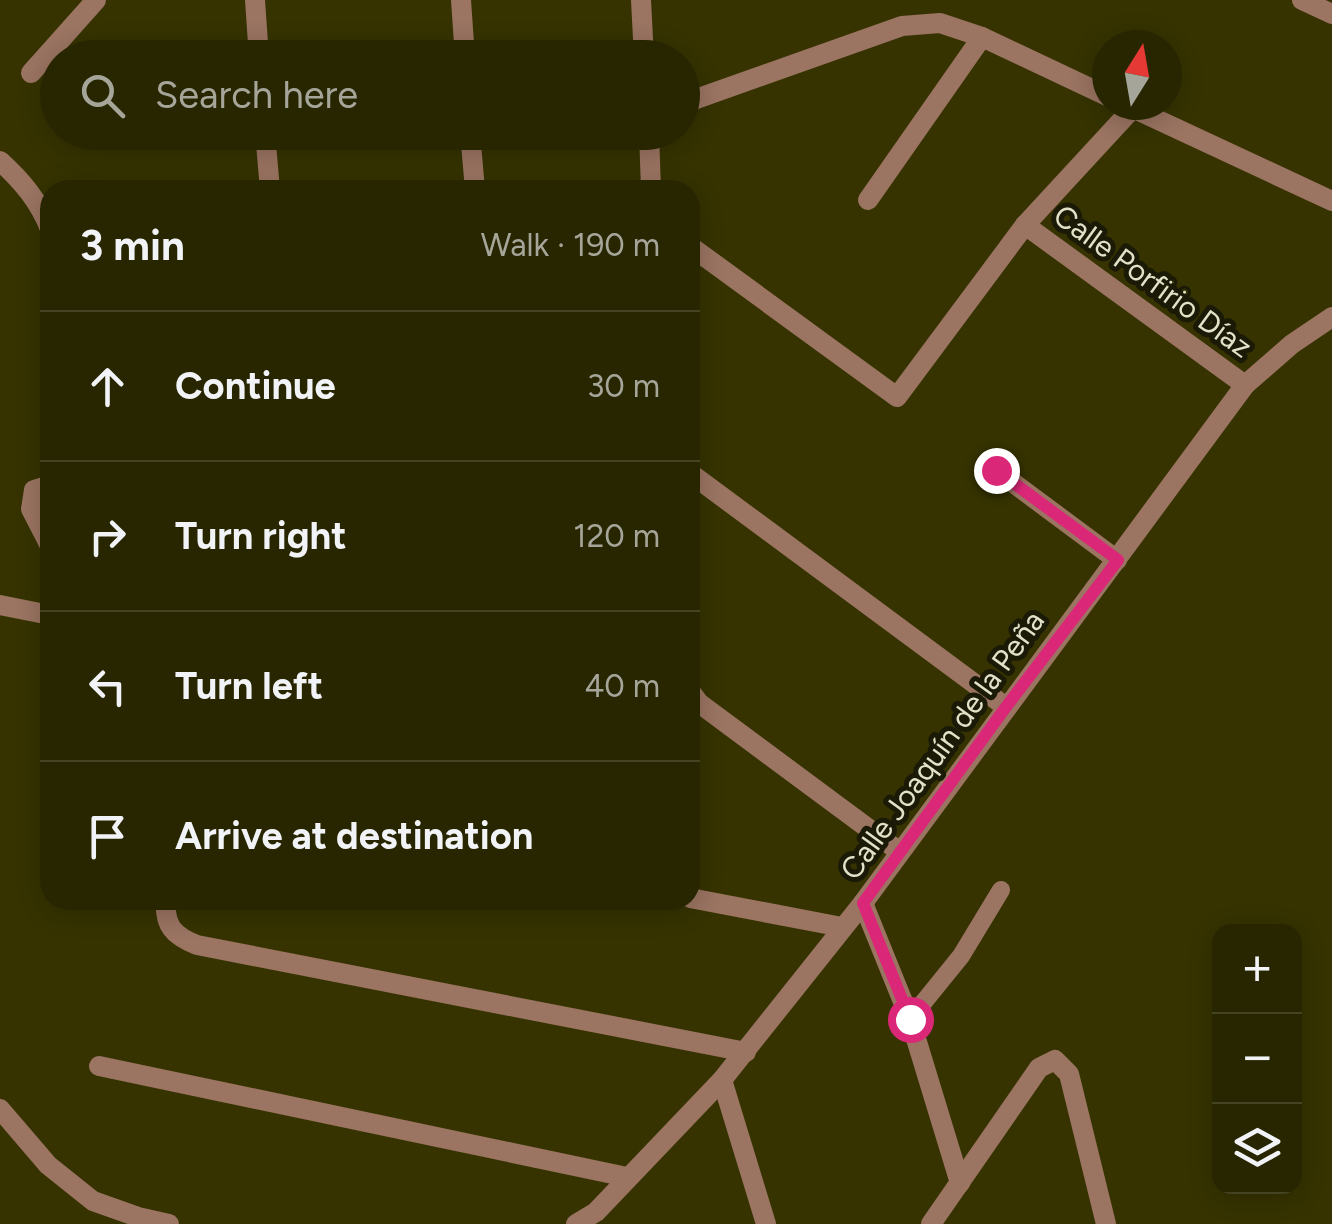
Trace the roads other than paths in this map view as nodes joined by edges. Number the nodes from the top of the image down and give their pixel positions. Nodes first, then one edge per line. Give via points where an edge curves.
1 (96, 0) edge
2 (255, 0) edge
3 (461, 0) edge
4 (641, 0) edge
5 (1302, 0) edge
6 (1332, 14) edge
7 (982, 36) junction
8 (60, 40) edge
9 (258, 40) edge
10 (464, 40) edge
11 (643, 40) edge
12 (40, 63) edge
13 (31, 73) dead end
14 (1092, 89) edge
15 (700, 98) edge
16 (1118, 120) edge
17 (1160, 120) edge
18 (267, 150) edge
19 (471, 150) edge
20 (649, 150) edge
21 (0, 161) edge
22 (269, 180) edge
23 (473, 180) edge
24 (650, 180) edge
25 (868, 200) dead end
26 (1332, 201) edge
27 (40, 207) edge
28 (1025, 225) junction
29 (700, 253) edge
30 (1332, 317) edge
31 (1246, 385) junction
32 (996, 470) dead end
33 (700, 480) edge
34 (40, 488) edge
35 (40, 527) edge
36 (1118, 560) junction
37 (0, 605) edge
38 (40, 613) edge
39 (700, 704) edge
40 (1006, 707) junction
41 (900, 852) junction
42 (1001, 890) dead end
43 (700, 900) edge
44 (863, 903) junction
45 (167, 910) edge
46 (842, 927) junction
47 (910, 1019) junction
48 (746, 1052) junction
49 (99, 1066) dead end
50 (722, 1080) junction
51 (0, 1109) edge
52 (626, 1177) junction
53 (960, 1183) junction
54 (597, 1218) edge
55 (170, 1224) edge
56 (576, 1224) edge
57 (766, 1224) edge
58 (931, 1224) edge
59 (1106, 1224) edge

1 - 8 street
2 - 9 street
3 - 10 street
4 - 11 street
5 - 6 street
7 - 14 street
7 - 15 street via 940,22 902,26
7 - 25 street
12 - 13 street
16 - 28 street
17 - 26 street
18 - 22 street
19 - 23 street
20 - 24 street
21 - 27 street
28 - 29 street via 897,397
28 - 31 street, Calle Porfirio Díaz
30 - 31 street, Calle Joaquín de la Peña
31 - 36 street, Calle Joaquín de la Peña
32 - 36 street
33 - 40 street
34 - 35 street via 31,509
36 - 40 street, Calle Joaquín de la Peña
37 - 38 street
39 - 41 street
40 - 41 street, Calle Joaquín de la Peña
41 - 44 street, Calle Joaquín de la Peña
42 - 47 street via 961,956
43 - 46 street
44 - 46 street, Calle Joaquín de la Peña
44 - 47 street
45 - 48 street via 180,938 197,945
46 - 48 street, Calle Joaquín de la Peña
47 - 53 street
48 - 50 street, Calle Joaquín de la Peña
49 - 52 street
50 - 52 street, Calle Joaquín de la Peña
50 - 57 street
51 - 55 street via 48,1164 93,1201
52 - 54 street, Calle Joaquín de la Peña
53 - 58 street
53 - 59 street via 1039,1068 1055,1060 1068,1074
54 - 56 street, Calle Joaquín de la Peña

